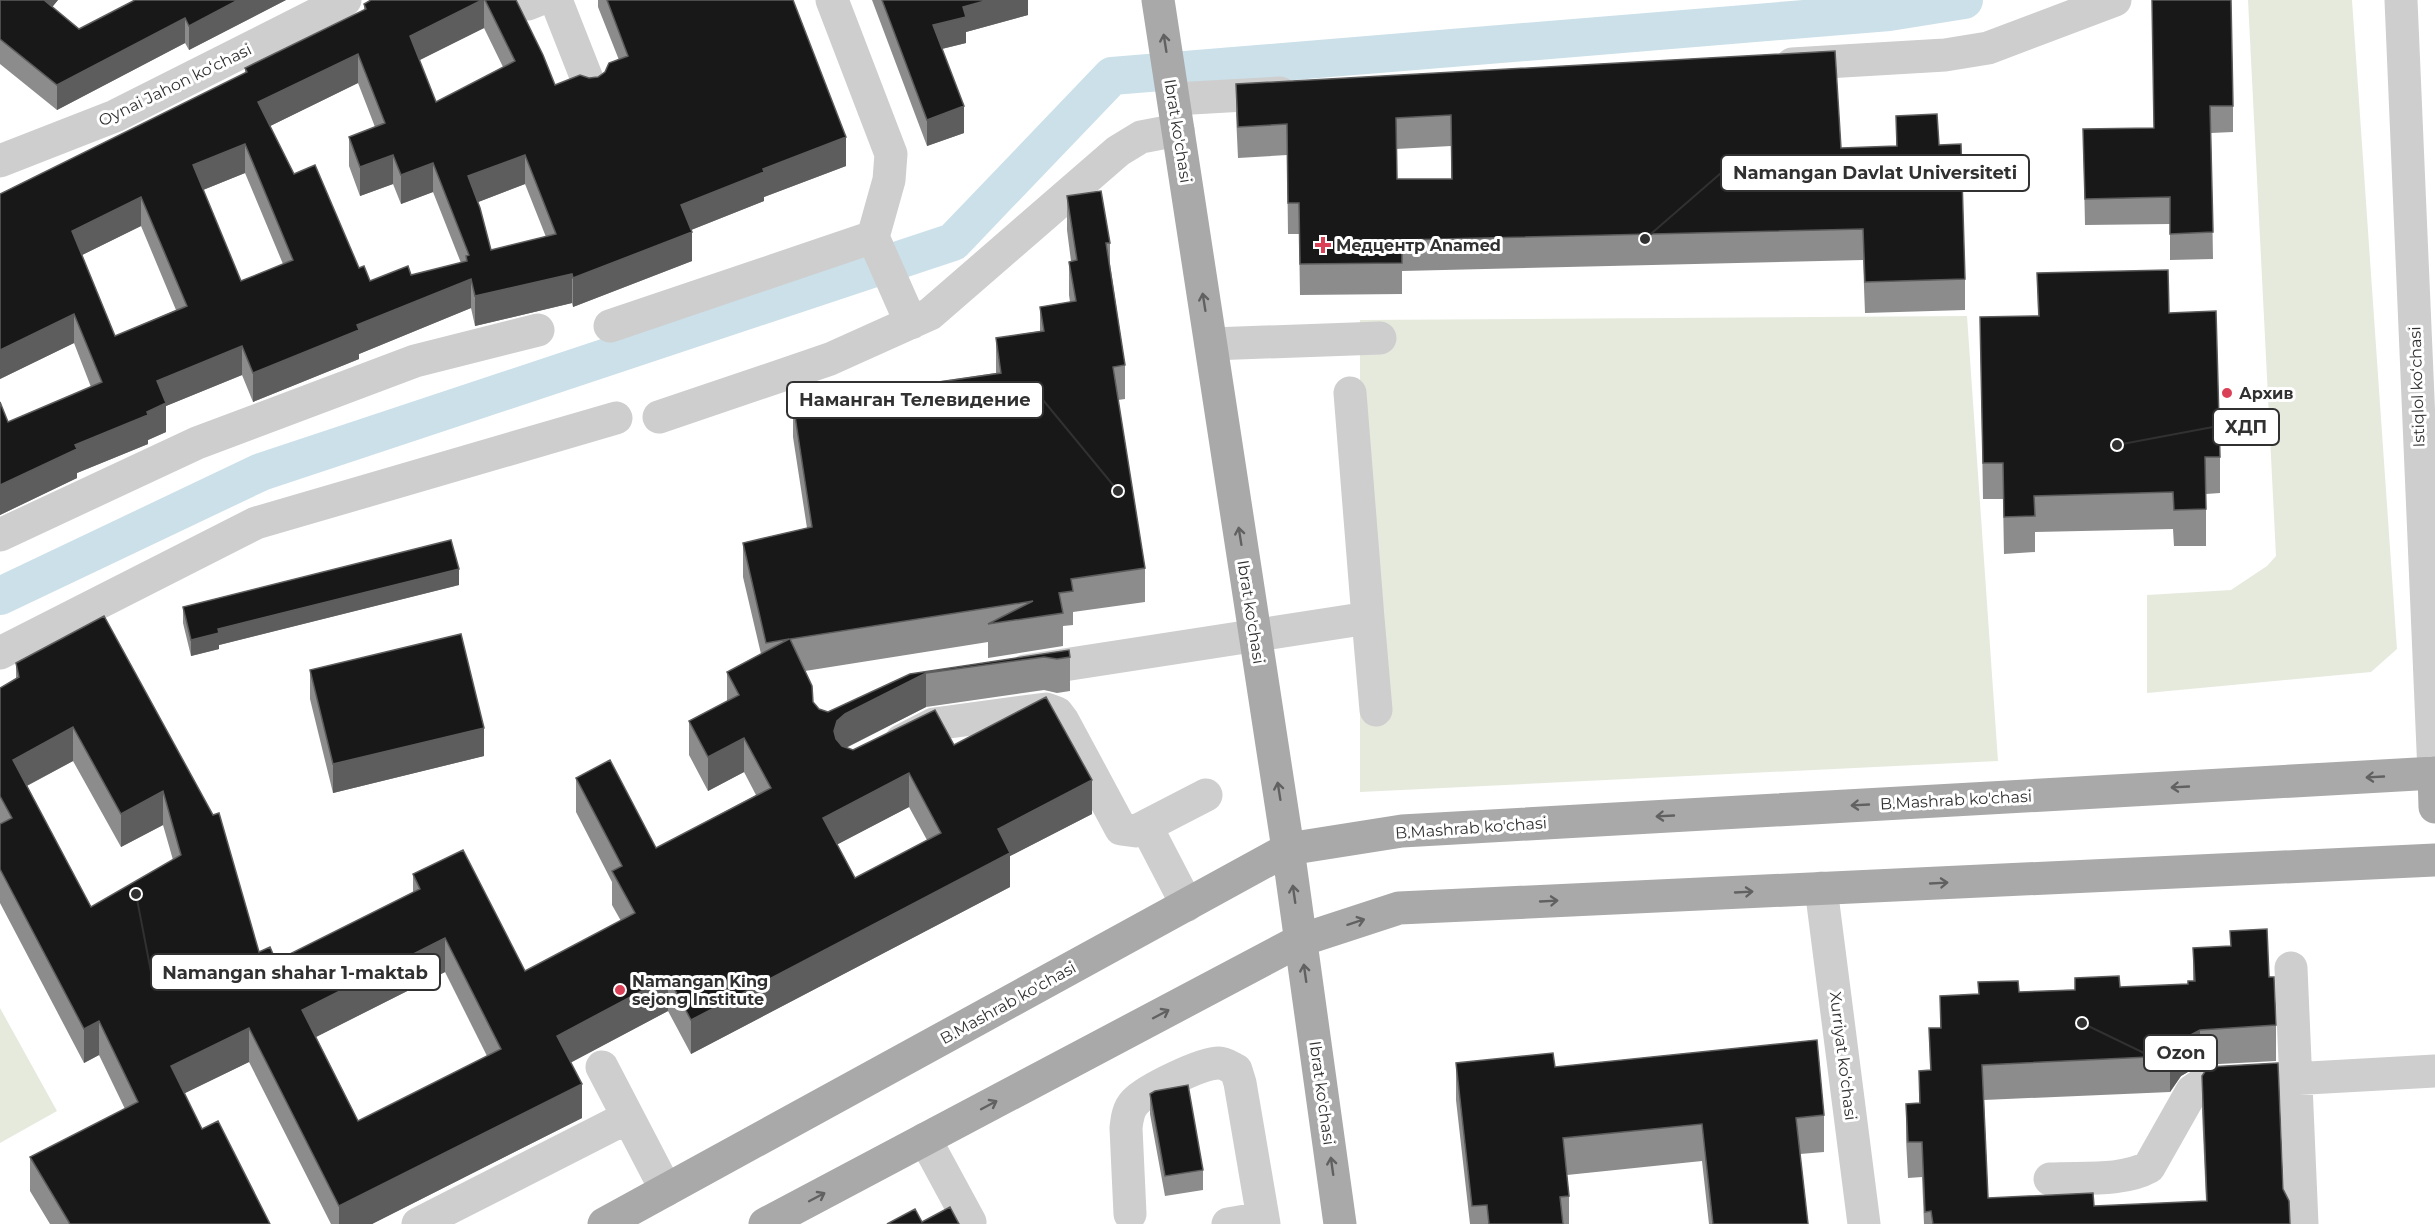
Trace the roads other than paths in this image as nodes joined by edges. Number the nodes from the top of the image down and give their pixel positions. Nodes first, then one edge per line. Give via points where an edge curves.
1 (345, 0) edge
2 (832, 0) edge
3 (1158, 0) edge
4 (2115, 0) edge
5 (2401, 0) edge
6 (541, 1) edge
7 (1767, 65) edge
8 (591, 89) edge
9 (1304, 92) edge
10 (1174, 105) junction
11 (0, 161) edge
12 (2422, 171) edge
13 (876, 243) junction
14 (907, 315) junction
15 (610, 326) dead end
16 (538, 330) dead end
17 (1380, 338) dead end
18 (1210, 344) junction
19 (1350, 393) dead end
20 (659, 417) dead end
21 (616, 418) dead end
22 (2428, 480) edge
23 (0, 536) edge
24 (1368, 618) junction
25 (1255, 635) junction
26 (0, 653) edge
27 (998, 675) edge
28 (1376, 711) dead end
29 (873, 755) edge
30 (2434, 773) edge
31 (1206, 795) dead end
32 (2435, 807) edge
33 (1146, 826) junction
34 (1288, 849) junction
35 (2435, 860) edge
36 (1821, 888) junction
37 (1187, 905) junction
38 (1301, 940) junction
39 (2291, 968) dead end
40 (602, 1067) dead end
41 (2435, 1071) edge
42 (2296, 1077) junction
43 (628, 1116) junction
44 (925, 1139) junction
45 (2050, 1179) dead end
46 (666, 1190) junction
47 (1130, 1214) dead end
48 (778, 1221) edge
49 (1264, 1221) edge
50 (970, 1222) dead end
51 (418, 1224) edge
52 (604, 1224) edge
53 (1228, 1224) edge
54 (1340, 1224) edge
55 (1864, 1224) edge
56 (2302, 1224) edge

1 - 11 street, Oynai Jahon ko‘chasi via 116,116
2 - 13 street via 891,154
10 -> 3 main road, Ibrat ko'chasi
4 - 7 street via 1988,48 1945,55
5 - 12 street, Istiqlol koʻchasi
6 - 8 street
9 - 10 street
10 - 14 street via 930,314
18 -> 10 main road, Ibrat ko'chasi
12 - 22 street, Istiqlol koʻchasi
13 - 14 street
13 - 15 street
14 - 20 street via 830,359
16 - 23 street via 415,361 197,443
17 - 18 street
25 -> 18 main road, Ibrat ko'chasi
19 - 24 street
21 - 26 street via 256,523
22 - 30 street, Istiqlol koʻchasi
24 - 25 street
24 - 28 street
25 - 27 street
34 -> 25 main road, Ibrat ko'chasi
29 - 33 street via 934,724 1046,709 1063,721 1120,829 1136,831
30 - 32 main road
30 -> 34 main road, B.Mashrab ko'chasi via 1402,831
31 - 33 street
33 - 37 street
34 - 37 main road, B.Mashrab ko'chasi
38 -> 34 main road, Ibrat ko'chasi
36 -> 35 main road
38 -> 36 main road via 1399,908
36 - 55 street, Xurriyat ko‘chasi
37 - 46 main road, B.Mashrab ko'chasi
44 -> 38 main road
54 -> 38 main road, Ibrat ko'chasi
39 - 42 street
40 - 43 street
41 - 42 street
42 - 45 street via 2202,1084 2192,1091 2149,1167 2123,1175
42 - 56 street
43 - 46 street
43 - 51 street
48 -> 44 main road
44 - 50 street
46 - 52 main road, B.Mashrab ko'chasi
47 - 49 street via 1126,1128 1134,1103 1207,1064 1222,1063 1236,1070 1240,1083
49 - 53 street

